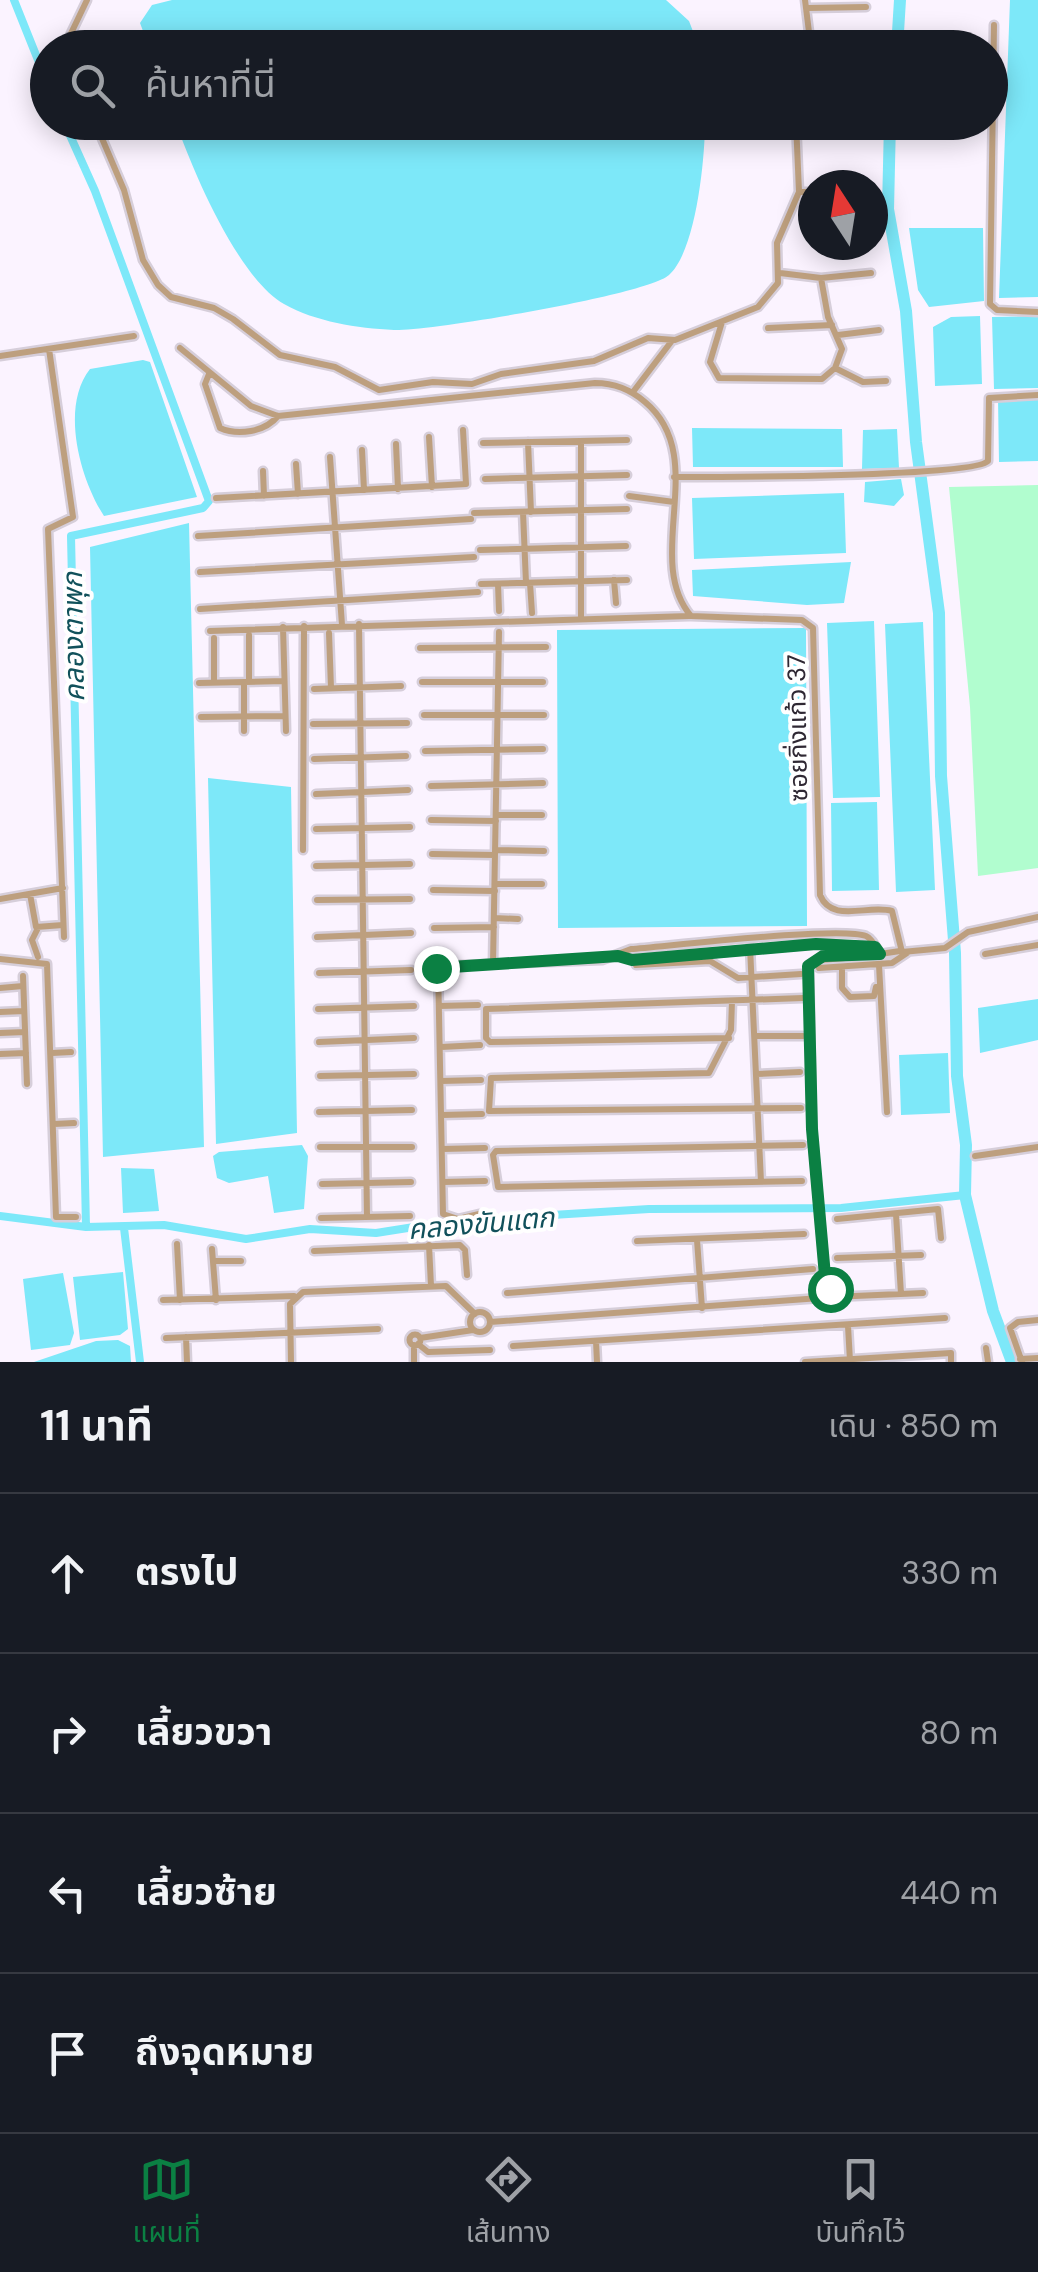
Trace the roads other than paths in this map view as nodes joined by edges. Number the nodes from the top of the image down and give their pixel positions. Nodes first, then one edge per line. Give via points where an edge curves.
1 (87, 0) edge
2 (807, 4) edge
3 (866, 6) dead end
4 (994, 25) dead end
5 (73, 30) edge
6 (810, 30) edge
7 (994, 30) edge
8 (103, 140) edge
9 (797, 140) edge
10 (992, 140) edge
11 (798, 170) edge
12 (798, 194) edge
13 (780, 273) junction
14 (871, 273) dead end
15 (821, 278) junction
16 (1038, 312) edge
17 (722, 322) junction
18 (832, 325) junction
19 (768, 328) dead end
20 (879, 330) dead end
21 (838, 335) junction
22 (134, 336) dead end
23 (671, 341) junction
24 (48, 348) junction
25 (180, 348) dead end
26 (0, 356) edge
27 (835, 368) junction
28 (209, 374) junction
29 (886, 381) dead end
30 (633, 392) junction
31 (1038, 395) edge
32 (278, 416) junction
33 (463, 430) dead end
34 (429, 437) dead end
35 (627, 440) dead end
36 (581, 441) junction
37 (528, 442) junction
38 (483, 443) dead end
39 (396, 444) dead end
40 (362, 450) dead end
41 (330, 456) dead end
42 (296, 464) dead end
43 (264, 470) dead end
44 (627, 475) dead end
45 (582, 476) junction
46 (674, 477) junction
47 (484, 478) dead end
48 (530, 478) junction
49 (432, 487) junction
50 (398, 488) junction
51 (364, 490) junction
52 (333, 492) junction
53 (298, 494) junction
54 (264, 496) junction
55 (629, 496) dead end
56 (216, 498) dead end
57 (674, 502) junction
58 (580, 510) junction
59 (626, 510) dead end
60 (527, 512) junction
61 (336, 527) junction
62 (198, 536) dead end
63 (626, 546) dead end
64 (580, 547) junction
65 (525, 548) junction
66 (480, 550) dead end
67 (474, 557) dead end
68 (338, 563) junction
69 (200, 572) dead end
70 (614, 580) junction
71 (626, 580) dead end
72 (581, 581) junction
73 (528, 583) junction
74 (498, 584) junction
75 (340, 600) junction
76 (616, 603) dead end
77 (200, 609) dead end
78 (499, 610) dead end
79 (532, 612) dead end
80 (691, 616) junction
81 (581, 617) junction
82 (359, 624) junction
83 (342, 625) junction
84 (304, 626) junction
85 (283, 627) junction
86 (499, 632) dead end
87 (329, 633) dead end
88 (249, 636) dead end
89 (499, 647) junction
90 (546, 647) dead end
91 (420, 648) dead end
92 (214, 682) junction
93 (246, 682) junction
94 (284, 682) junction
95 (422, 682) dead end
96 (498, 682) junction
97 (544, 682) dead end
98 (199, 683) dead end
99 (401, 686) dead end
100 (330, 688) junction
101 (360, 688) junction
102 (314, 689) dead end
103 (424, 715) dead end
104 (544, 715) dead end
105 (201, 716) dead end
106 (244, 716) junction
107 (285, 716) junction
108 (498, 716) junction
109 (360, 723) junction
110 (407, 723) dead end
111 (313, 724) dead end
112 (244, 731) dead end
113 (286, 731) dead end
114 (497, 749) junction
115 (544, 749) dead end
116 (426, 751) dead end
117 (406, 756) dead end
118 (361, 757) junction
119 (314, 758) dead end
120 (543, 784) dead end
121 (496, 785) junction
122 (431, 786) dead end
123 (408, 790) dead end
124 (361, 792) junction
125 (316, 794) dead end
126 (542, 816) dead end
127 (496, 818) junction
128 (431, 820) dead end
129 (410, 827) dead end
130 (362, 828) junction
131 (316, 830) dead end
132 (303, 850) dead end
133 (544, 850) dead end
134 (495, 852) junction
135 (432, 854) dead end
136 (410, 864) dead end
137 (362, 865) junction
138 (316, 866) dead end
139 (542, 884) dead end
140 (495, 887) junction
141 (62, 888) junction
142 (433, 890) dead end
143 (30, 894) junction
144 (410, 898) dead end
145 (0, 899) edge
146 (363, 899) junction
147 (317, 900) dead end
148 (1038, 917) edge
149 (518, 919) dead end
150 (494, 923) junction
151 (64, 926) junction
152 (39, 927) junction
153 (434, 928) dead end
154 (410, 933) dead end
155 (363, 935) junction
156 (317, 936) dead end
157 (64, 937) dead end
158 (688, 945) junction
159 (750, 945) junction
160 (1038, 945) edge
161 (877, 950) junction
162 (904, 951) junction
163 (985, 954) dead end
164 (688, 955) junction
165 (618, 956) junction
166 (38, 957) dead end
167 (0, 959) edge
168 (850, 963) junction
169 (493, 964) junction
170 (636, 965) dead end
171 (877, 965) junction
172 (410, 970) dead end
173 (319, 972) dead end
174 (364, 972) junction
175 (801, 974) dead end
176 (23, 976) dead end
177 (752, 978) junction
178 (23, 986) junction
179 (0, 988) edge
180 (803, 998) dead end
181 (754, 1000) junction
182 (732, 1001) junction
183 (478, 1005) dead end
184 (414, 1006) dead end
185 (438, 1006) junction
186 (364, 1007) junction
187 (318, 1008) dead end
188 (24, 1010) junction
189 (0, 1012) edge
190 (25, 1032) junction
191 (0, 1033) edge
192 (755, 1036) junction
193 (804, 1036) dead end
194 (414, 1038) dead end
195 (728, 1038) junction
196 (365, 1040) junction
197 (319, 1042) dead end
198 (480, 1045) dead end
199 (440, 1047) junction
200 (72, 1052) dead end
201 (26, 1053) junction
202 (52, 1053) junction
203 (0, 1054) edge
204 (800, 1072) dead end
205 (414, 1074) dead end
206 (756, 1074) junction
207 (366, 1075) junction
208 (320, 1076) dead end
209 (481, 1080) dead end
210 (441, 1082) junction
211 (27, 1084) dead end
212 (800, 1108) dead end
213 (757, 1109) junction
214 (412, 1110) dead end
215 (366, 1111) junction
216 (319, 1112) dead end
217 (886, 1112) dead end
218 (482, 1114) dead end
219 (442, 1116) junction
220 (74, 1123) dead end
221 (54, 1124) junction
222 (802, 1144) dead end
223 (759, 1146) junction
224 (320, 1147) dead end
225 (366, 1147) junction
226 (412, 1147) dead end
227 (1038, 1147) edge
228 (484, 1148) dead end
229 (442, 1149) junction
230 (976, 1156) dead end
231 (485, 1181) dead end
232 (802, 1181) dead end
233 (411, 1182) dead end
234 (443, 1182) junction
235 (761, 1182) junction
236 (367, 1183) junction
237 (322, 1184) dead end
238 (479, 1214) dead end
239 (896, 1214) junction
240 (410, 1216) dead end
241 (76, 1217) dead end
242 (368, 1217) junction
243 (321, 1218) dead end
244 (837, 1219) dead end
245 (804, 1234) dead end
246 (941, 1238) dead end
247 (697, 1240) junction
248 (636, 1242) dead end
249 (177, 1244) dead end
250 (428, 1245) junction
251 (212, 1250) dead end
252 (314, 1251) dead end
253 (921, 1255) dead end
254 (899, 1256) junction
255 (837, 1258) dead end
256 (215, 1261) junction
257 (241, 1261) dead end
258 (812, 1269) dead end
259 (466, 1275) dead end
260 (700, 1278) junction
261 (431, 1286) junction
262 (826, 1287) junction
263 (506, 1293) dead end
264 (924, 1293) dead end
265 (901, 1294) junction
266 (294, 1296) junction
267 (832, 1297) junction
268 (820, 1298) junction
269 (163, 1300) dead end
270 (180, 1300) junction
271 (216, 1300) junction
272 (702, 1308) junction
273 (475, 1314) junction
274 (945, 1318) dead end
275 (1038, 1320) edge
276 (490, 1322) junction
277 (848, 1326) junction
278 (378, 1329) dead end
279 (473, 1330) junction
280 (290, 1332) junction
281 (186, 1336) junction
282 (166, 1338) dead end
283 (596, 1341) junction
284 (417, 1342) junction
285 (513, 1346) dead end
286 (986, 1348) dead end
287 (490, 1350) dead end
288 (1038, 1358) edge
289 (850, 1360) edge
290 (1021, 1360) edge
291 (188, 1362) edge
292 (292, 1362) edge
293 (414, 1362) edge
294 (596, 1362) edge
295 (805, 1362) edge
296 (952, 1362) edge
297 (988, 1362) edge

1 - 5 street
2 - 3 street
2 - 6 street
4 - 7 street
8 - 23 street via 143,260 158,285 171,297 232,318 280,355 334,367 379,390 472,384 594,361 648,338
9 - 11 street
10 - 16 street via 990,304
12 - 13 street via 778,243
13 - 15 street
13 - 17 street via 758,307
14 - 15 street
15 - 18 street
17 - 23 street
17 - 27 street via 710,362 719,378 815,381
18 - 19 street
18 - 21 street
20 - 21 street
21 - 27 street via 842,351
22 - 24 street
23 - 30 street
24 - 26 street
24 - 141 street via 73,517 48,529
25 - 28 street
27 - 29 street via 863,382
28 - 32 street via 251,406
28 - 32 street via 205,384 220,428 236,434
30 - 32 street via 595,382
30 - 46 street via 670,428
31 - 46 street via 988,398 984,466 885,475
33 - 49 street via 467,482
34 - 49 street
35 - 36 street
36 - 37 street
36 - 45 street
37 - 38 street
37 - 48 street
39 - 50 street
40 - 51 street
41 - 52 street
42 - 53 street
43 - 54 street
44 - 45 street
45 - 48 street
45 - 58 street
46 - 57 street
47 - 48 street
48 - 60 street
49 - 50 street
50 - 51 street
51 - 52 street
52 - 53 street
52 - 61 street
53 - 54 street
54 - 56 street
55 - 57 street
57 - 80 street via 675,583
58 - 59 street
58 - 60 street
58 - 64 street
60 - 61 street
60 - 65 street
61 - 62 street
61 - 68 street
63 - 64 street
64 - 65 street
64 - 72 street
65 - 66 street
65 - 73 street
67 - 68 street
68 - 69 street
68 - 75 street
70 - 71 street
70 - 72 street
70 - 76 street
72 - 73 street
72 - 81 street
73 - 74 street
73 - 79 street
74 - 75 street
74 - 78 street
75 - 77 street
75 - 83 street
80 - 81 street
80 - 162 street, ซอยกิ่งแก้ว 37 via 802,620 813,628 820,895 834,912 892,911
81 - 82 street
82 - 83 street
82 - 101 street
83 - 84 street
84 - 85 street
84 - 132 street
85 - 92 street via 212,634
85 - 94 street
86 - 89 street
87 - 100 street
88 - 93 street
89 - 90 street
89 - 91 street
89 - 96 street
92 - 93 street
92 - 98 street
93 - 94 street
93 - 106 street
94 - 107 street
95 - 96 street
96 - 97 street
96 - 108 street
99 - 101 street
100 - 101 street
100 - 102 street
101 - 109 street
103 - 108 street
104 - 108 street
105 - 106 street
106 - 107 street
106 - 112 street
107 - 113 street
108 - 114 street
109 - 110 street
109 - 111 street
109 - 118 street
114 - 115 street
114 - 116 street
114 - 121 street
117 - 118 street
118 - 119 street
118 - 124 street
120 - 121 street
121 - 122 street
121 - 127 street
123 - 124 street
124 - 125 street
124 - 130 street
126 - 127 street
127 - 128 street
127 - 134 street
129 - 130 street
130 - 131 street
130 - 137 street
133 - 134 street
134 - 135 street
134 - 140 street
136 - 137 street
137 - 138 street
137 - 146 street
139 - 140 street
140 - 142 street
140 - 150 street
141 - 143 street
141 - 151 street
143 - 145 street
143 - 152 street
144 - 146 street
146 - 147 street
146 - 155 street
148 - 162 street via 963,934 944,948
149 - 150 street
150 - 153 street
150 - 169 street
151 - 152 street
151 - 157 street
152 - 166 street via 32,940
154 - 155 street
155 - 156 street
155 - 174 street
158 - 159 street
158 - 164 street
158 - 165 street
159 - 161 street via 830,940
159 - 164 street
159 - 177 street
160 - 163 street
161 - 162 street
161 - 168 street
162 - 171 street via 898,962
164 - 165 street
165 - 169 street
167 - 202 street via 47,964
168 - 171 street
168 - 171 street via 841,984 846,994 874,996
168 - 262 street via 808,966 812,1129
169 - 185 street via 438,966
170 - 177 street via 710,961 732,976
171 - 217 street
172 - 174 street
173 - 174 street
174 - 186 street
175 - 177 street
176 - 178 street
177 - 181 street
178 - 179 street
178 - 188 street
180 - 181 street
181 - 182 street
181 - 192 street
182 - 195 street
182 - 195 street via 486,1009 490,1042
183 - 185 street
184 - 186 street
185 - 199 street
186 - 187 street
186 - 196 street
188 - 189 street
188 - 190 street
190 - 191 street
190 - 201 street
192 - 193 street
192 - 206 street
194 - 196 street
195 - 213 street via 704,1074 491,1078 489,1111
196 - 197 street
196 - 207 street
198 - 199 street
199 - 210 street
200 - 202 street
201 - 203 street
201 - 211 street
202 - 221 street
204 - 206 street
205 - 207 street
206 - 213 street
207 - 208 street
207 - 215 street
209 - 210 street
210 - 219 street
212 - 213 street
213 - 223 street
214 - 215 street
215 - 216 street
215 - 225 street
218 - 219 street
219 - 229 street
220 - 221 street
221 - 241 street via 56,1217
222 - 223 street
223 - 235 street
223 - 235 street via 496,1151 494,1184
224 - 225 street
225 - 226 street
225 - 236 street
227 - 230 street
228 - 229 street
229 - 234 street
231 - 234 street
232 - 235 street
233 - 236 street
234 - 238 street via 444,1216
236 - 237 street
236 - 242 street
239 - 244 street
239 - 246 street via 938,1209
239 - 254 street
240 - 242 street
242 - 243 street
245 - 247 street
247 - 248 street
247 - 260 street
249 - 270 street
250 - 252 street
250 - 259 street via 464,1246
250 - 261 street
251 - 256 street
253 - 254 street
254 - 255 street
254 - 265 street
256 - 257 street
256 - 271 street
258 - 260 street
260 - 263 street
260 - 272 street
261 - 266 street
261 - 273 street via 454,1290
262 - 267 street
262 - 268 street
264 - 265 street
265 - 267 street
266 - 271 street
266 - 280 street
267 - 268 street
268 - 272 street
269 - 270 street
270 - 271 street
272 - 276 street
273 - 276 street
273 - 279 street
274 - 277 street
275 - 290 street via 1011,1326
276 - 279 street via 485,1331
277 - 283 street
277 - 289 street
278 - 280 street
279 - 284 street
280 - 281 street
280 - 292 street
281 - 282 street
281 - 291 street
283 - 285 street
283 - 294 street
284 - 287 street via 428,1352
284 - 293 street
286 - 297 street
288 - 290 street
289 - 295 street
289 - 296 street via 951,1353

